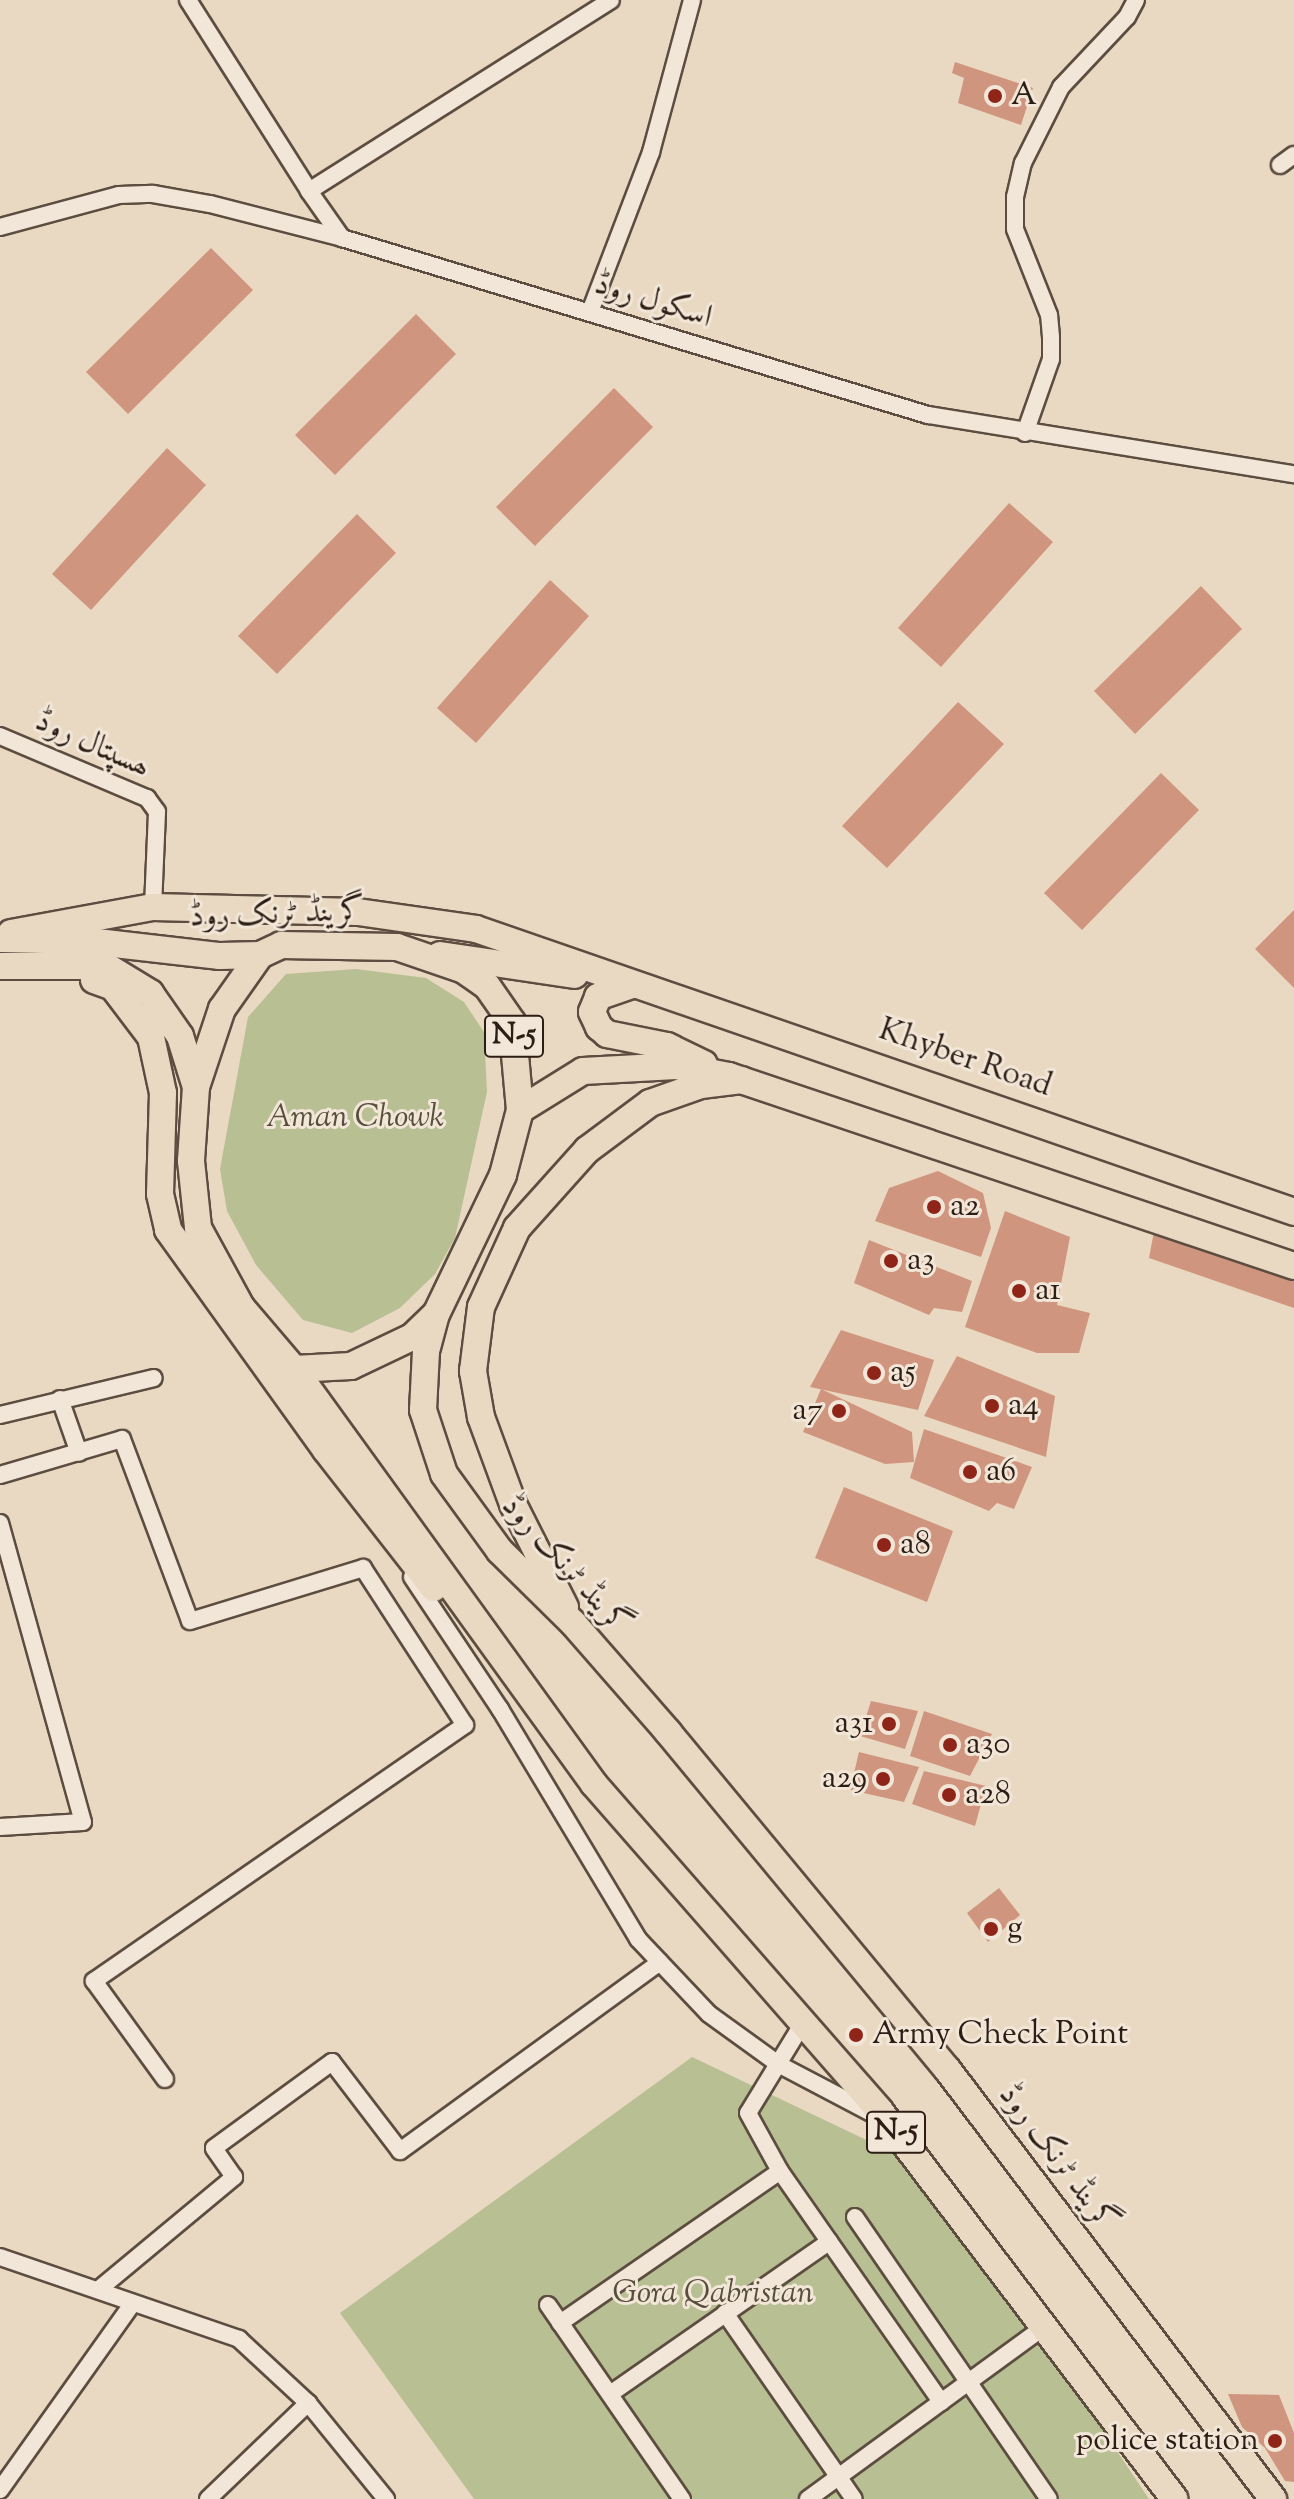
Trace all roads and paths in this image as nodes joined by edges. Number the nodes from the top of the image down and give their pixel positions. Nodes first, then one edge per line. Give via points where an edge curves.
1 (188, 0) edge
2 (611, 0) edge
3 (692, 0) edge
4 (1136, 0) edge
5 (309, 191) junction
6 (0, 227) edge
7 (342, 238) junction
8 (590, 312) junction
9 (1025, 433) junction
10 (1294, 474) edge
11 (0, 736) edge
12 (153, 907) junction
13 (0, 937) edge
14 (397, 947) junction
15 (260, 955) junction
16 (45, 963) junction
17 (0, 966) edge
18 (621, 982) junction
19 (735, 1078) junction
20 (196, 1087) junction
21 (520, 1110) junction
22 (1294, 1212) edge
23 (1294, 1266) edge
24 (436, 1314) junction
25 (294, 1369) junction
26 (154, 1378) dead end
27 (60, 1399) junction
28 (0, 1415) edge
29 (79, 1453) junction
30 (0, 1475) edge
31 (370, 1506) junction
32 (0, 1523) edge
33 (573, 1623) junction
34 (594, 1784) junction
35 (0, 1827) edge
36 (660, 1962) junction
37 (803, 2023) junction
38 (778, 2064) junction
39 (165, 2079) dead end
40 (887, 2121) junction
41 (780, 2171) junction
42 (855, 2217) dead end
43 (829, 2242) junction
44 (0, 2257) edge
45 (98, 2290) junction
46 (133, 2303) junction
47 (548, 2305) dead end
48 (725, 2313) junction
49 (560, 2323) junction
50 (1044, 2327) junction
51 (970, 2381) junction
52 (610, 2394) junction
53 (941, 2402) junction
54 (308, 2403) junction
55 (838, 2477) junction
56 (0, 2490) edge
57 (208, 2499) edge
58 (386, 2499) edge
59 (682, 2499) edge
60 (808, 2499) edge
61 (854, 2499) edge
62 (1049, 2499) edge
63 (1174, 2499) edge
64 (1273, 2499) edge

1 - 5 street
2 - 5 street
3 - 8 street via 651,152
4 - 9 street via 1127,17 1061,87 1020,174 1015,229 1049,315 1051,337 1051,359
5 - 7 street
6 - 7 street, اسکول روڈ via 119,195 153,194
7 - 8 street, اسکول روڈ
8 - 9 street, اسکول روڈ via 928,415
9 - 10 street, اسکول روڈ
11 - 12 street, ھسپتال روڈ via 147,798 157,812
12 - 13 main road
12 - 18 main road via 358,912 476,929
13 - 15 main road, گرینڈ ٹرنک روڈ / N-5
14 - 15 main road, گرینڈ ٹرنک روڈ / N-5 via 281,945
14 - 18 main road
14 - 21 main road, گرینڈ ٹرنک روڈ / N-5 via 464,970 487,986 512,1022
15 - 20 main road via 222,1009
16 - 17 main road, N-5
16 - 20 main road, N-5 via 106,966 150,993 180,1036
16 - 31 main road via 113,987 151,1037 163,1093 160,1194 168,1230
18 - 19 main road via 598,997 592,1012 599,1027 615,1036 667,1046
18 - 22 main road, Khyber Road via 808,1041
19 - 21 main road via 676,1066 583,1071
19 - 23 main road
19 - 33 main road via 650,1103 587,1150 517,1228 481,1307 473,1371 481,1417 513,1504
20 - 25 main road, N-5 via 191,1161 198,1228 241,1307
21 - 24 main road, گرینڈ ٹرنک روڈ / N-5 via 503,1175
24 - 25 main road via 412,1337 351,1366
24 - 33 main road, گرینڈ ٹرنک روڈ / N-5 via 421,1387 434,1452 500,1551
25 - 34 main road, N-5
26 - 27 street
27 - 28 street
27 - 29 street
29 - 30 street
29 - 39 street via 122,1439 190,1621 363,1568 465,1725 94,1981
31 - 34 main road via 549,1738
31 - 36 street via 638,1939
32 - 35 street via 83,1822
33 - 64 main road, گرینڈ ٹرنک روڈ / N-5 via 947,2069
34 - 37 main road, N-5
36 - 38 street via 709,2014
36 - 45 street via 400,2151 332,2062 214,2148 234,2177
37 - 38 street
37 - 40 main road, N-5
38 - 40 street
38 - 41 street via 748,2113
40 - 50 main road, N-5
41 - 43 street
41 - 49 street
42 - 51 street
43 - 48 street
43 - 53 street
44 - 45 street
45 - 46 street
46 - 54 street via 239,2339
46 - 56 street
47 - 49 street
48 - 52 street
48 - 55 street
49 - 52 street
50 - 51 street
50 - 63 main road, N-5
51 - 53 street
51 - 62 street
52 - 59 street
53 - 55 street
54 - 57 street
54 - 58 street
55 - 60 street
55 - 61 street

